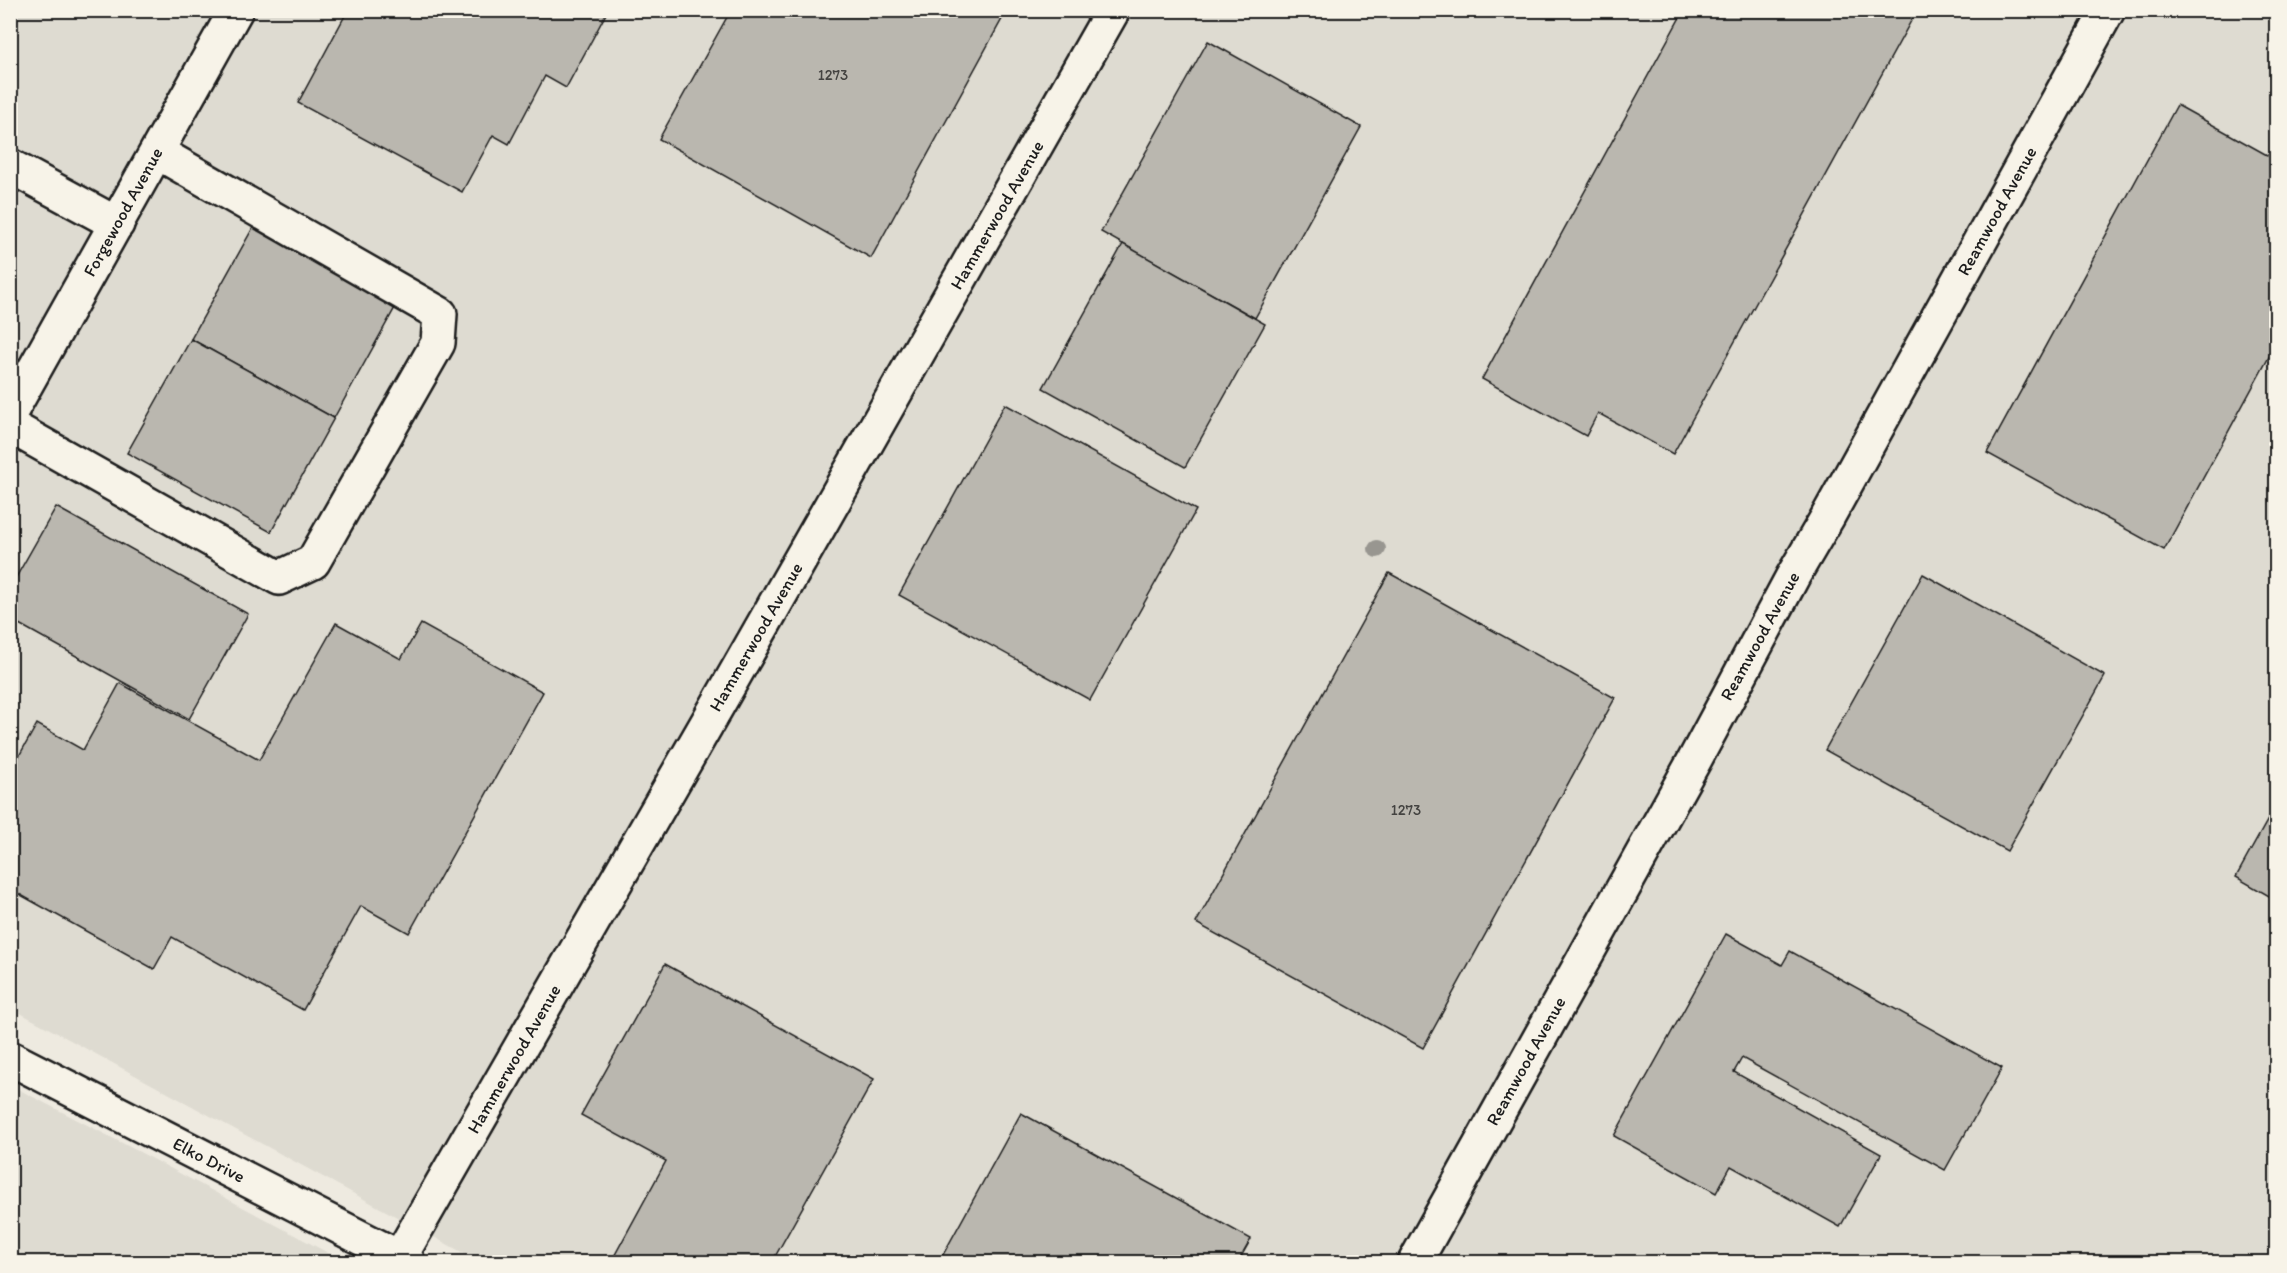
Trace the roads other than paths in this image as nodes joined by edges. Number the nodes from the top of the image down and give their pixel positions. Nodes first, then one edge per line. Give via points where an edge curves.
1 (236, 10) edge
2 (1113, 10) edge
3 (2108, 10) edge
4 (157, 152) junction
5 (10, 166) edge
6 (117, 224) junction
7 (10, 413) edge
8 (10, 426) edge
9 (10, 1058) edge
10 (402, 1261) edge
11 (1414, 1263) edge

1 - 4 street, Forgewood Avenue
2 - 10 street, Hammerwood Avenue
3 - 11 street, Reamwood Avenue
4 - 6 street, Forgewood Avenue
4 - 8 street via 440,314 438,343 314,562 279,578
5 - 6 street
6 - 7 street, Forgewood Avenue
9 - 10 street, Elko Drive

